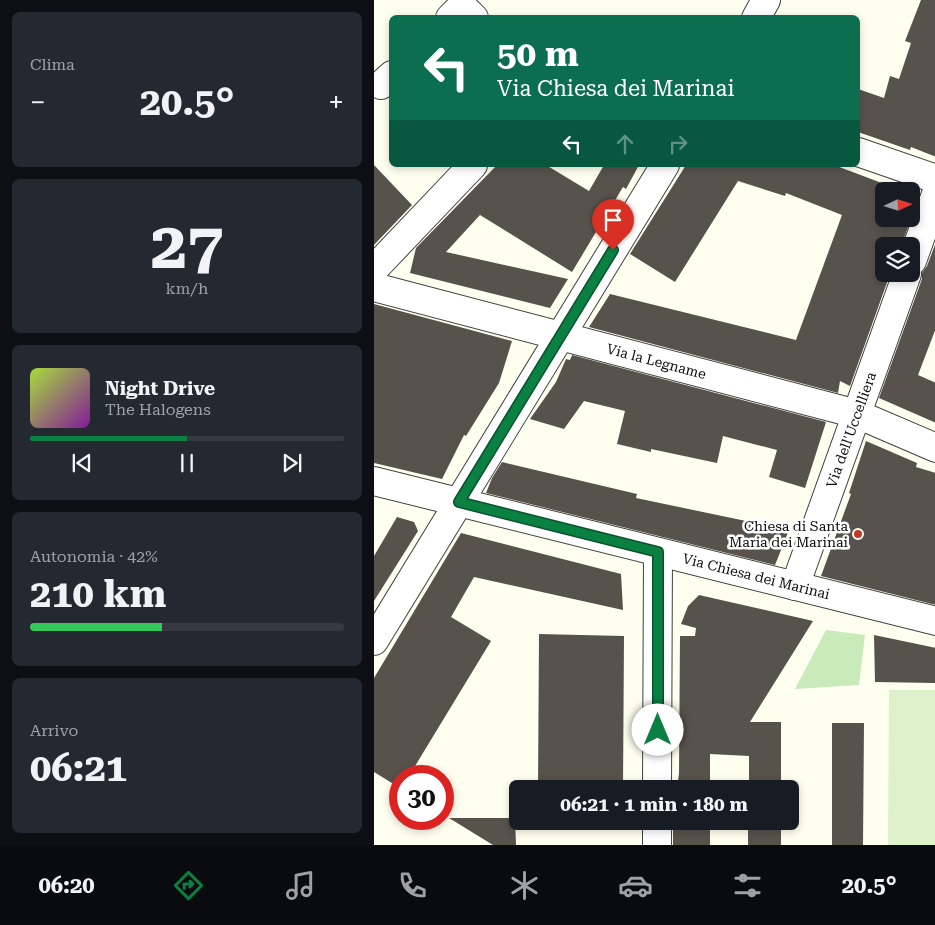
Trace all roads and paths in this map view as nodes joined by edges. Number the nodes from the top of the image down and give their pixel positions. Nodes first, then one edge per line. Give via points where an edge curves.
1 (766, 0) edge
2 (453, 15) edge
3 (471, 15) edge
4 (758, 15) edge
5 (860, 153) edge
6 (471, 167) edge
7 (664, 167) edge
8 (935, 179) edge
9 (935, 194) edge
10 (920, 238) edge
11 (374, 269) edge
12 (904, 282) edge
13 (374, 287) edge
14 (561, 336) junction
15 (857, 414) junction
16 (935, 448) edge
17 (374, 481) edge
18 (459, 502) junction
19 (658, 552) junction
20 (796, 586) junction
21 (935, 620) edge
22 (374, 641) edge
23 (657, 780) edge
24 (657, 830) edge
25 (657, 845) edge

1 - 4 street
2 - 3 street via 462,6
5 - 8 street
6 - 11 street
7 - 14 street
9 - 10 street
12 - 15 street, Via dell'Uccelliera
13 - 14 street, Via la Legname
14 - 15 street, Via la Legname
14 - 18 street
15 - 16 street, Via la Legname
15 - 20 street, Via dell'Uccelliera
17 - 18 street, Via Chiesa dei Marinai
18 - 19 street, Via Chiesa dei Marinai
18 - 22 street
19 - 20 street, Via Chiesa dei Marinai
19 - 23 street
20 - 21 street, Via Chiesa dei Marinai
24 - 25 street

